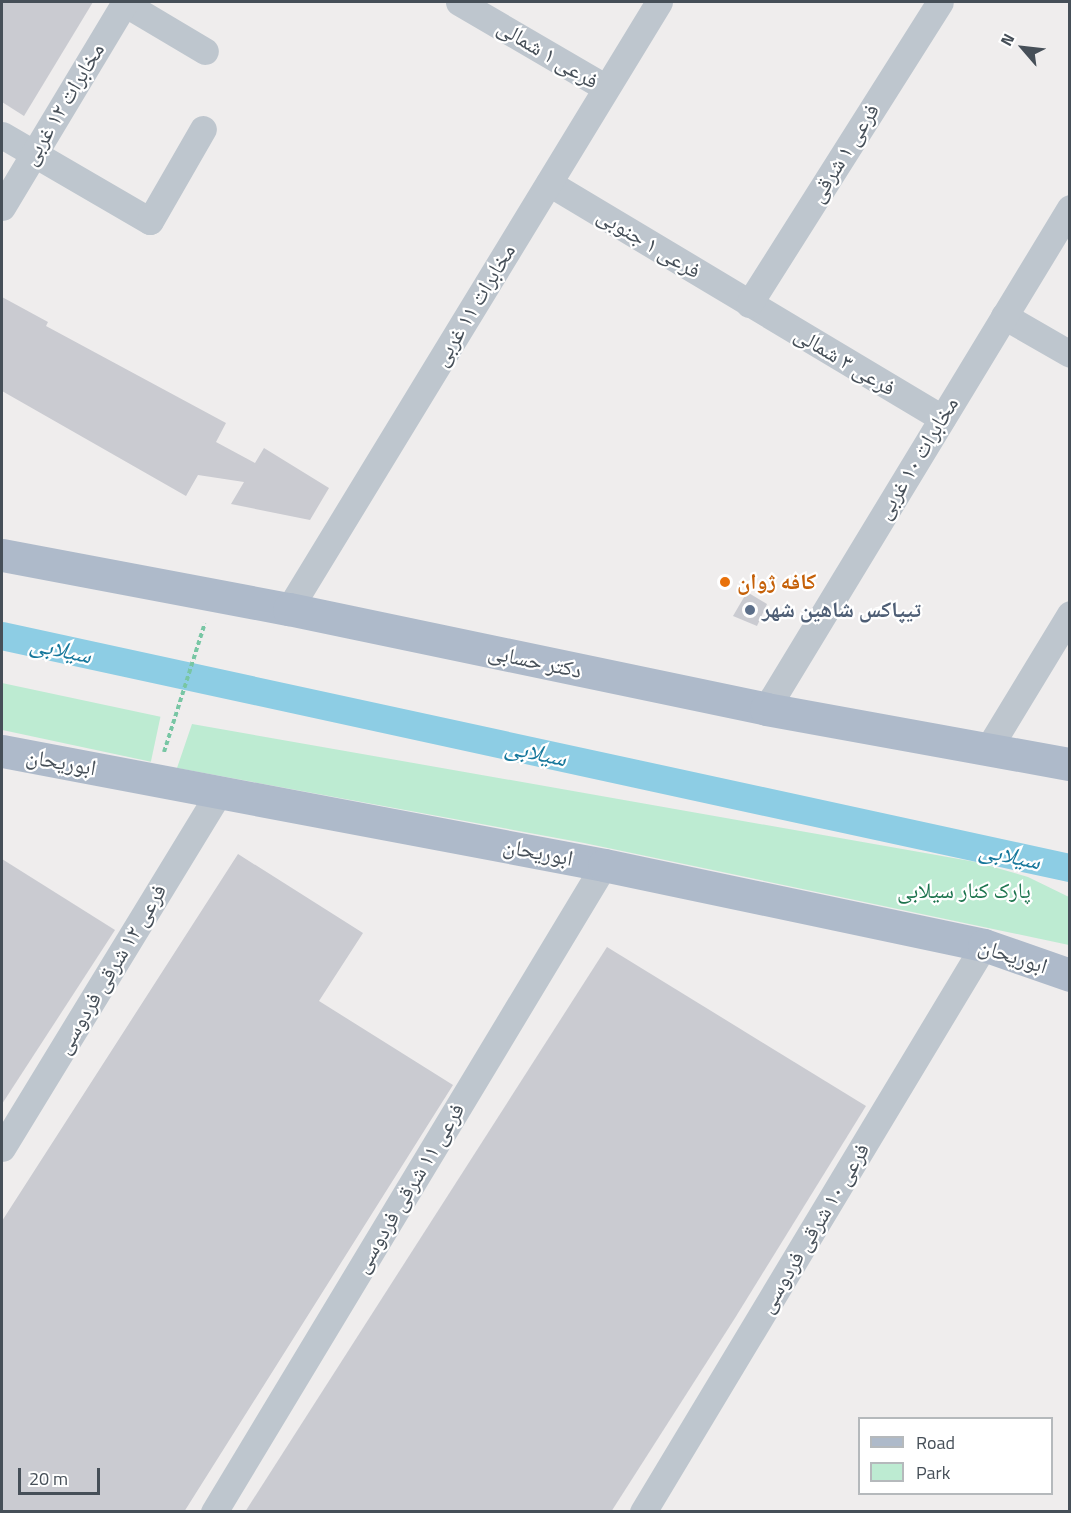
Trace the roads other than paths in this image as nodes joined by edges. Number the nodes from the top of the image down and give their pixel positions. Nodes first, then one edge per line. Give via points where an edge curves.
1 (124, 2) edge
2 (459, 2) edge
3 (659, 2) edge
4 (940, 2) edge
5 (205, 51) dead end
6 (606, 88) junction
7 (203, 129) dead end
8 (2, 135) edge
9 (34, 154) junction
10 (549, 183) junction
11 (2, 207) edge
12 (1070, 208) edge
13 (749, 304) junction
14 (1004, 316) junction
15 (1070, 354) edge
16 (942, 418) junction
17 (2, 555) edge
18 (289, 609) junction
19 (1070, 614) edge
20 (766, 709) junction
21 (988, 749) junction
22 (2, 751) edge
23 (1070, 764) edge
24 (220, 791) junction
25 (604, 865) junction
26 (984, 945) junction
27 (1070, 975) edge
28 (2, 1148) edge
29 (214, 1512) edge
30 (643, 1512) edge

1 - 5 street
1 - 9 street, مخابرات ۱۲ غربی
2 - 6 street, فرعی ۱ شمالی
3 - 6 street, مخابرات ۱۱ غربی
4 - 13 street, فرعی ۱ شرقی
6 - 10 street, مخابرات ۱۱ غربی
7 - 9 street via 150,221
8 - 9 street
9 - 11 street, مخابرات ۱۲ غربی
10 - 13 street, فرعی ۱ جنوبی
10 - 18 street, مخابرات ۱۱ غربی
12 - 14 street, مخابرات ۱۰ غربی
13 - 16 street, فرعی ۳ شمالی
14 - 15 street
14 - 16 street, مخابرات ۱۰ غربی
16 - 20 street, مخابرات ۱۰ غربی
17 - 18 main road, دکتر حسابی
18 - 20 main road, دکتر حسابی
19 - 21 street
20 - 21 main road, دکتر حسابی
21 - 23 main road, دکتر حسابی
22 - 24 main road, ابوریحان
24 - 25 main road, ابوریحان
24 - 28 street, فرعی ۱۲ شرقی فردوسی
25 - 26 main road, ابوریحان
25 - 29 street, فرعی ۱۱ شرقی فردوسی
26 - 27 main road, ابوریحان
26 - 30 street, فرعی ۱۰ شرقی فردوسی

